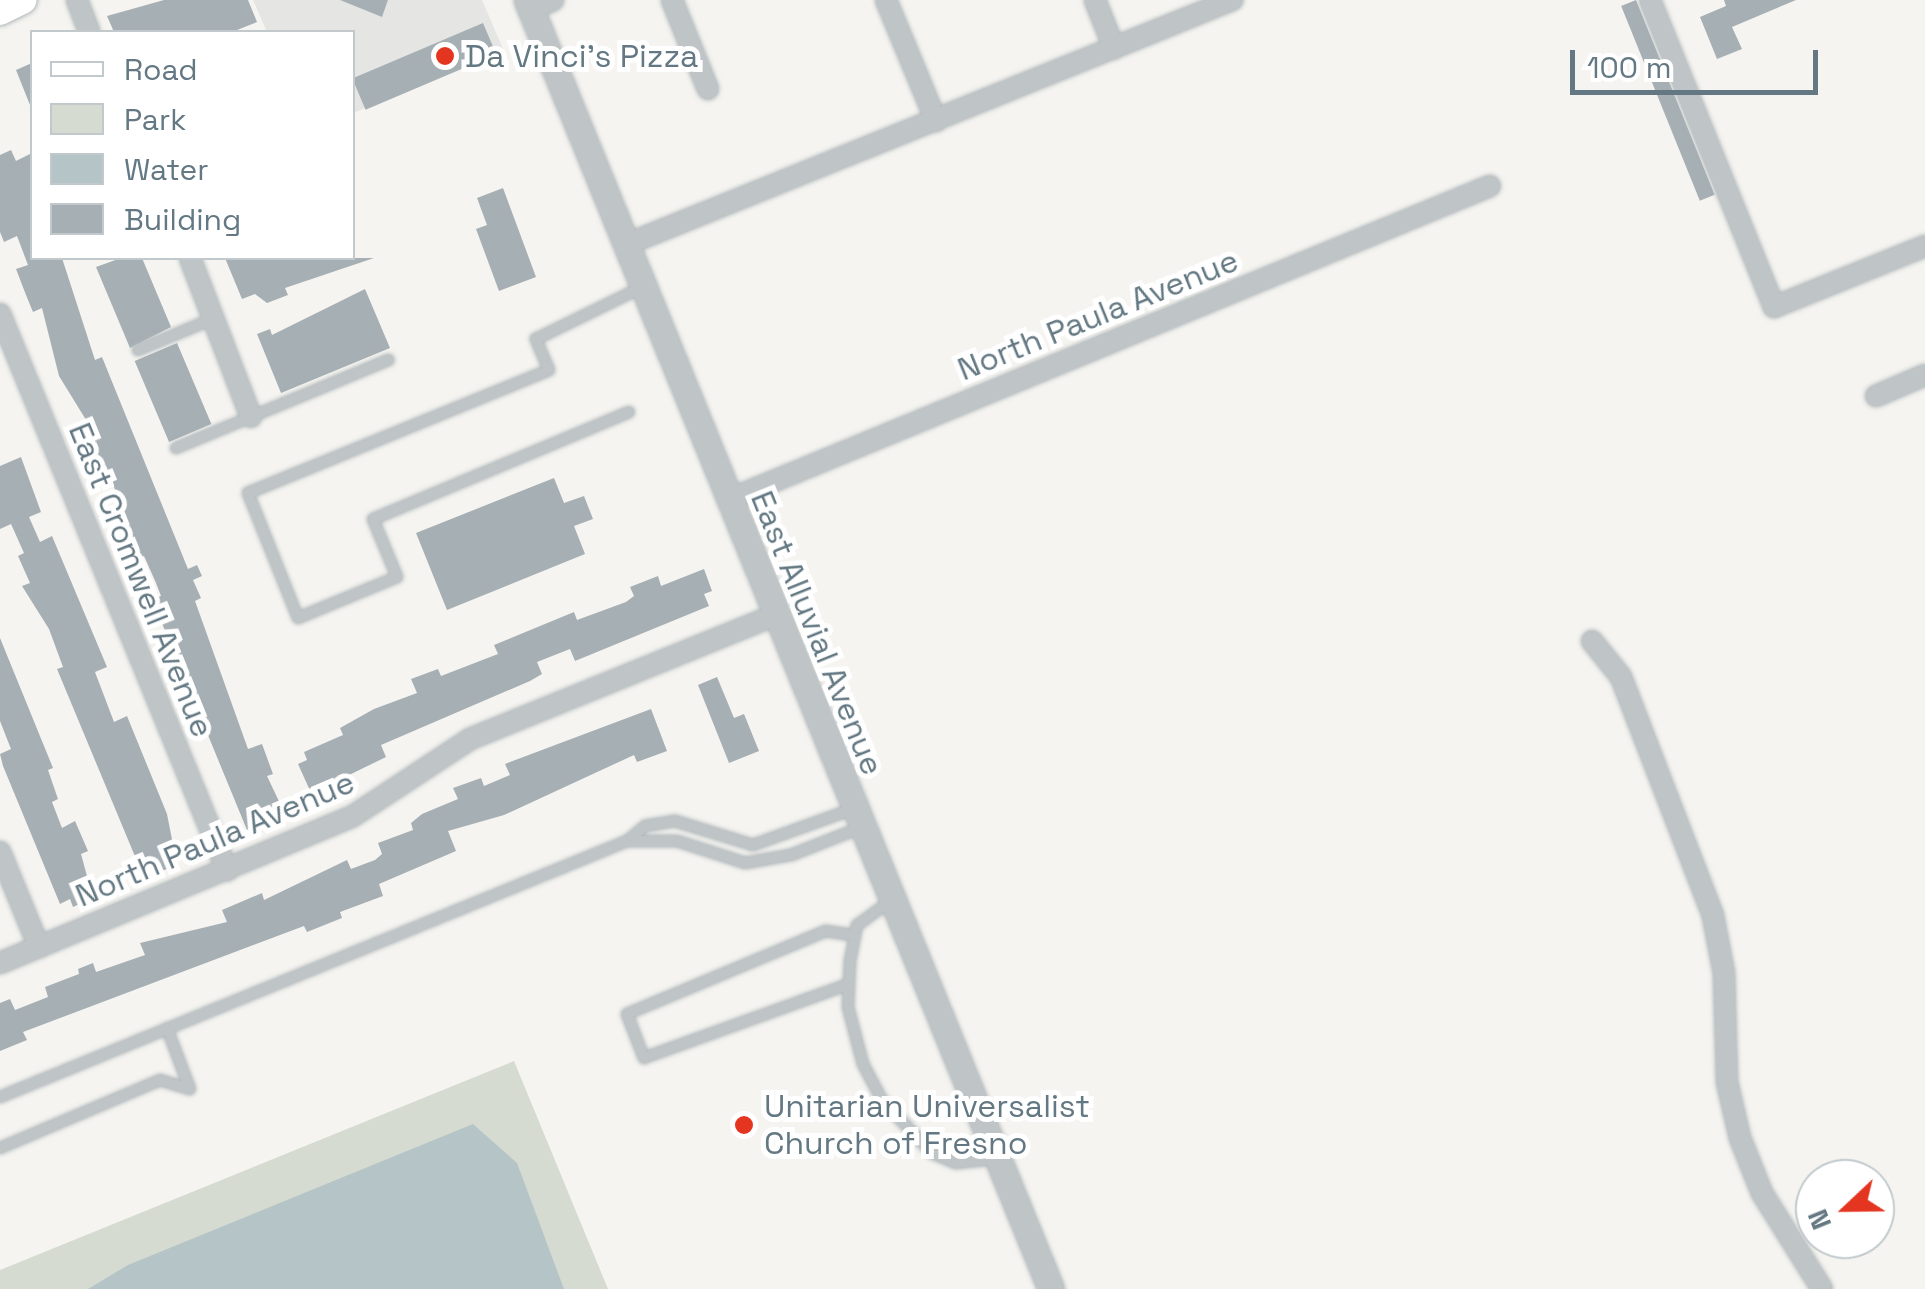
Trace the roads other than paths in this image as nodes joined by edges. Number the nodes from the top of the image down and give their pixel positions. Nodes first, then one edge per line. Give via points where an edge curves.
1 (23, 0) edge
2 (77, 0) edge
3 (672, 0) edge
4 (886, 0) edge
5 (1095, 0) edge
6 (1232, 0) edge
7 (1650, 0) edge
8 (537, 3) edge
9 (0, 11) edge
10 (88, 30) edge
11 (1114, 48) junction
12 (708, 89) dead end
13 (936, 121) junction
14 (1490, 186) dead end
15 (626, 246) junction
16 (1925, 246) edge
17 (191, 260) edge
18 (642, 287) junction
19 (0, 314) edge
20 (216, 318) junction
21 (138, 350) dead end
22 (388, 360) dead end
23 (1925, 375) edge
24 (1876, 396) dead end
25 (629, 412) dead end
26 (251, 416) junction
27 (176, 448) dead end
28 (728, 500) junction
29 (776, 615) junction
30 (1592, 641) dead end
31 (856, 818) junction
32 (627, 842) junction
33 (0, 852) edge
34 (227, 870) junction
35 (890, 902) junction
36 (855, 936) junction
37 (39, 947) junction
38 (0, 963) edge
39 (849, 984) junction
40 (167, 1028) junction
41 (0, 1097) edge
42 (0, 1148) edge
43 (994, 1159) junction
44 (1050, 1289) edge
45 (1822, 1289) edge

1 - 9 main road
2 - 10 street
3 - 12 street
4 - 13 street
5 - 11 street
6 - 11 street
7 - 16 street via 1774,307
8 - 15 street, East Alluvial Avenue
11 - 13 street
13 - 15 street
14 - 28 street, North Paula Avenue
15 - 18 street, East Alluvial Avenue
17 - 20 street
18 - 25 lane via 536,339 549,370 248,493 298,618 397,576 373,518
18 - 28 street, East Alluvial Avenue
19 - 34 street, East Cromwell Avenue
20 - 21 lane
20 - 26 street
22 - 26 lane
23 - 24 street
26 - 27 lane
28 - 29 street, East Alluvial Avenue
29 - 31 street, East Alluvial Avenue
29 - 34 street, North Paula Avenue via 470,739 353,816
30 - 45 street via 1620,677 1713,916 1724,973 1727,1082 1740,1138 1762,1193
31 - 32 lane via 753,845 675,821 645,826
31 - 32 lane via 791,855 746,863 677,841
31 - 35 street, East Alluvial Avenue
32 - 40 lane
33 - 37 street
34 - 37 street, North Paula Avenue
35 - 36 lane via 862,918
35 - 43 street, East Alluvial Avenue
36 - 39 lane
36 - 39 lane via 825,931 626,1014 644,1058
37 - 38 street, North Paula Avenue
39 - 43 lane via 863,1064 907,1131 944,1160
40 - 41 lane
40 - 42 lane via 190,1089 160,1080
43 - 44 street, East Alluvial Avenue

